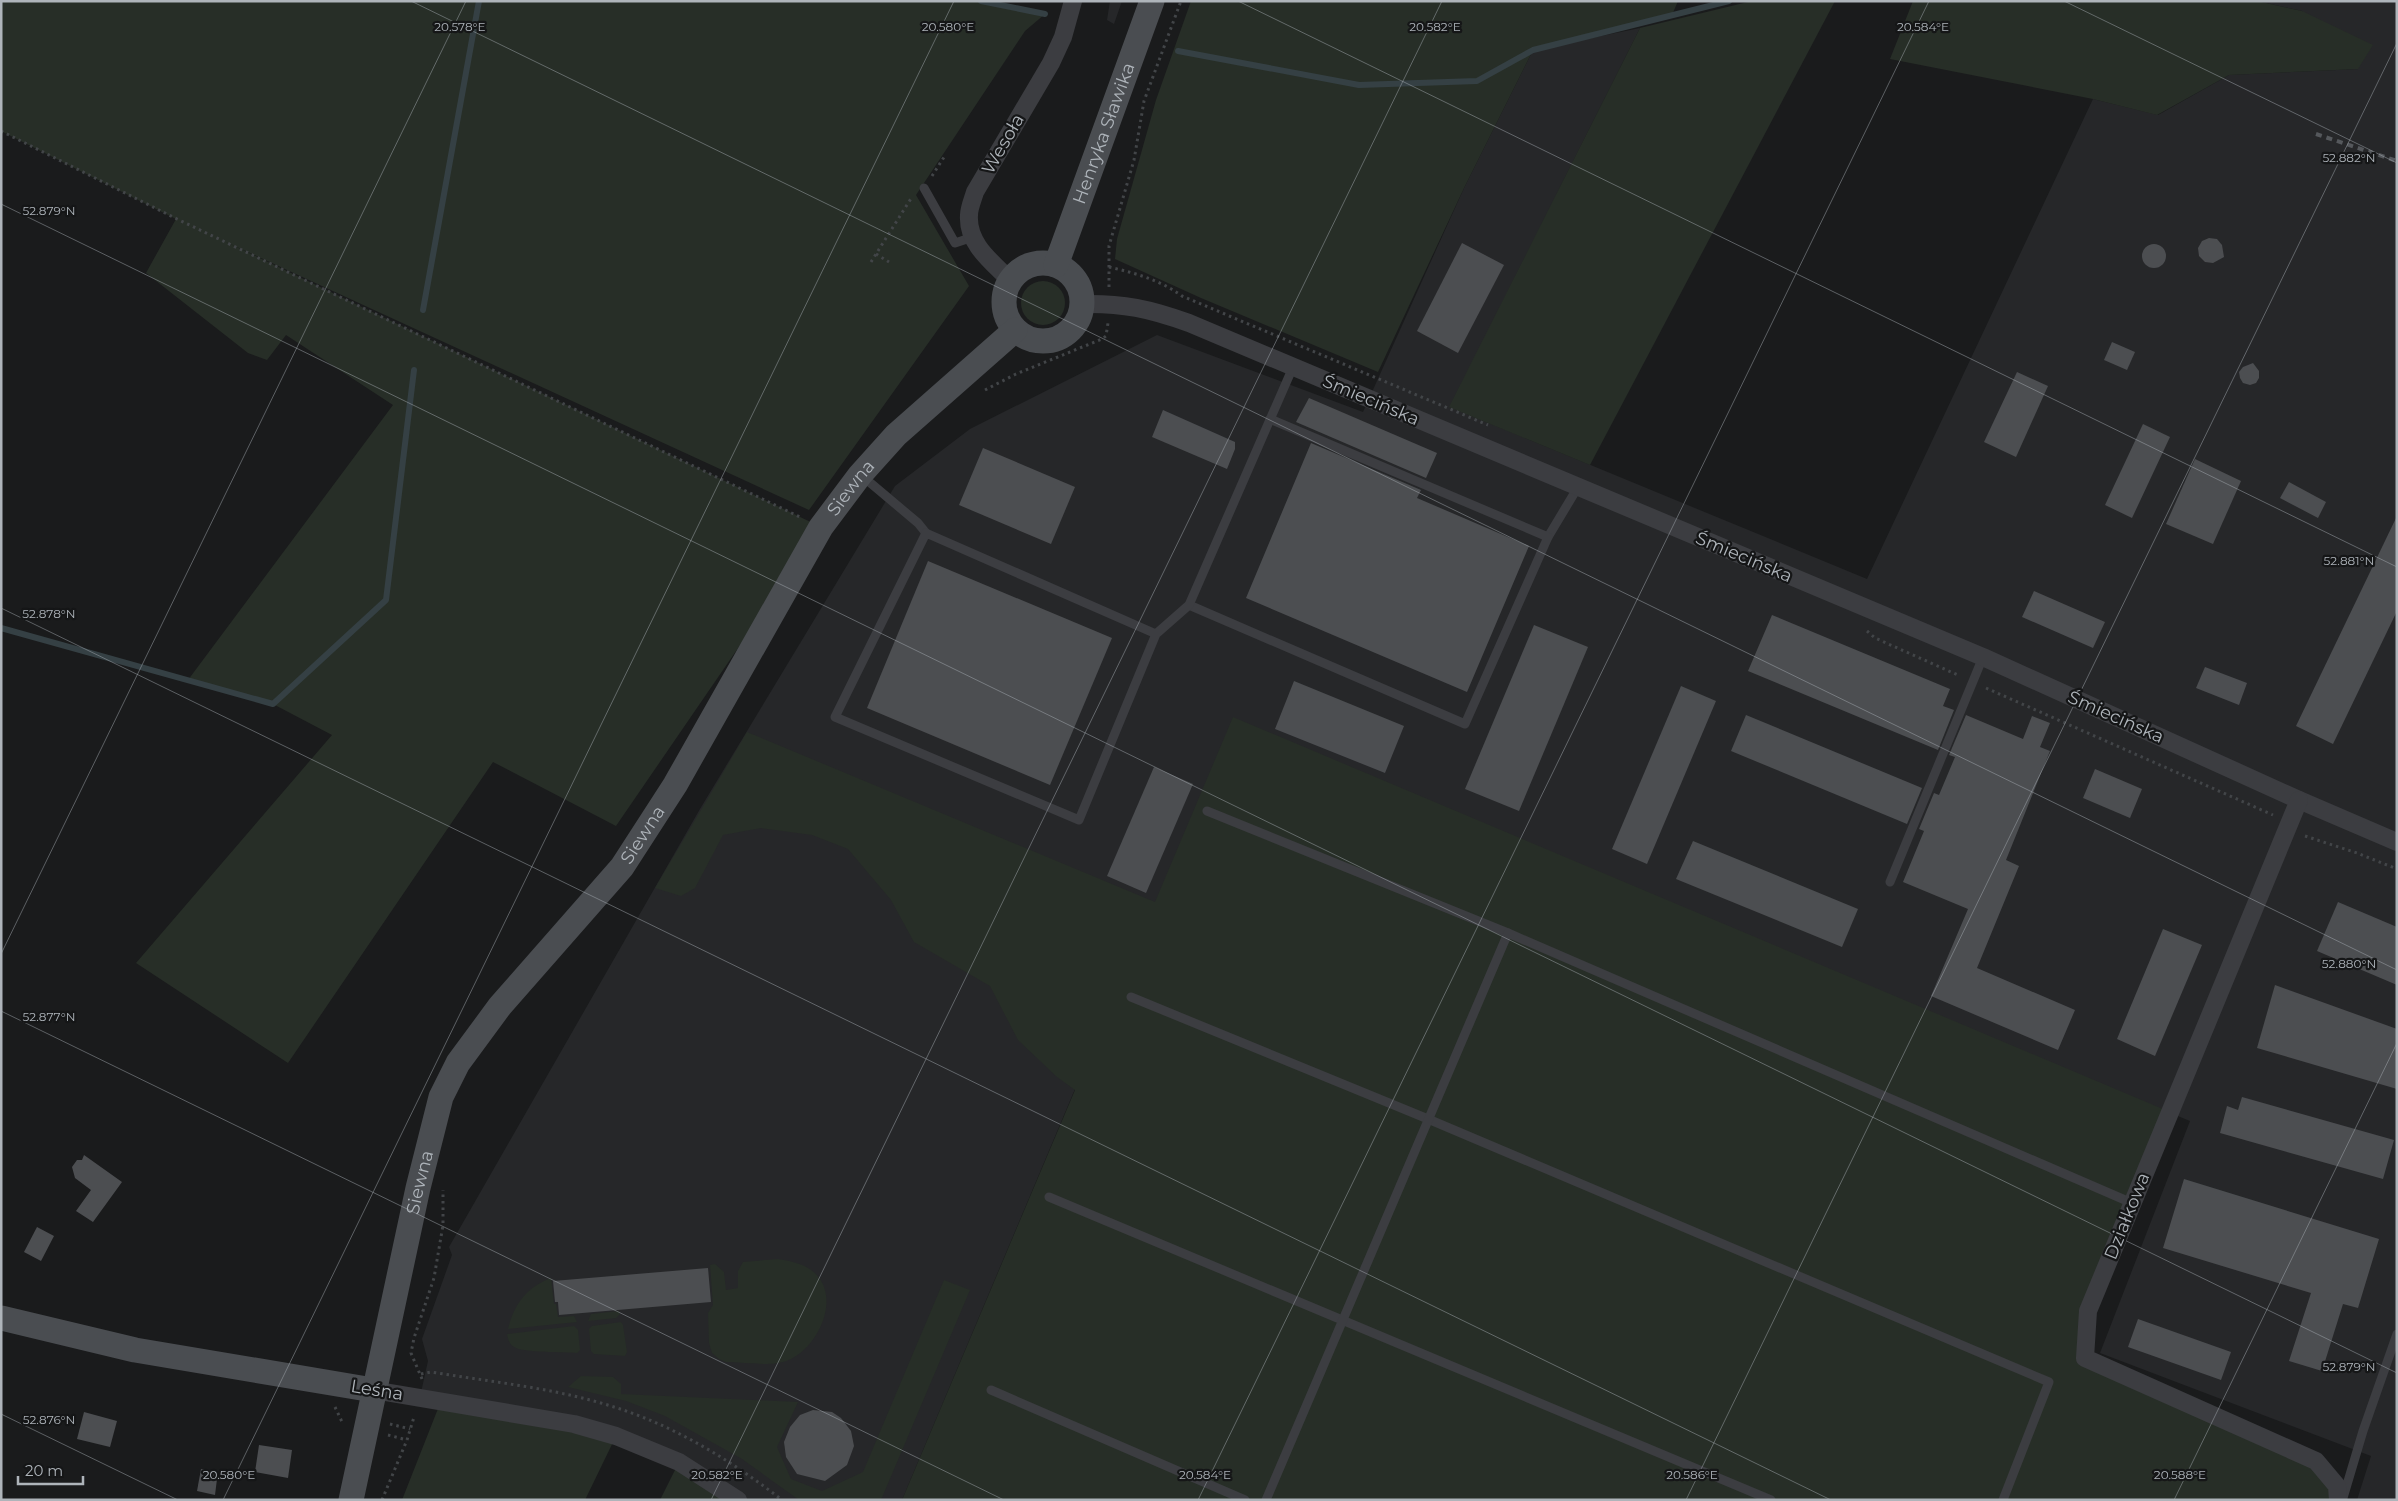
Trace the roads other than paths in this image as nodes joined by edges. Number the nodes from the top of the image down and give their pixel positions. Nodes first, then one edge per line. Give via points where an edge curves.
1 (1073, 1) edge
2 (1152, 1) edge
3 (924, 188) road end
4 (973, 237) junction
5 (1056, 265) junction
6 (1010, 280) junction
7 (1082, 304) junction
8 (1015, 330) junction
9 (1293, 367) junction
10 (1270, 419) junction
11 (860, 475) junction
12 (1578, 487) junction
13 (926, 533) junction
14 (1548, 537) junction
15 (1189, 606) junction
16 (1156, 634) junction
17 (1983, 657) junction
18 (2299, 800) junction
19 (1207, 811) dead end
20 (2397, 842) edge
21 (1890, 882) dead end
22 (1508, 934) junction
23 (1131, 997) dead end
24 (1428, 1119) junction
25 (1049, 1197) dead end
26 (2132, 1203) junction
27 (1, 1319) edge
28 (1343, 1320) junction
29 (2397, 1334) edge
30 (373, 1390) junction
31 (991, 1390) dead end
32 (351, 1500) edge
33 (738, 1500) edge
34 (1245, 1500) edge
35 (1266, 1500) edge
36 (1771, 1500) edge
37 (2003, 1500) edge
38 (2338, 1500) edge
39 (2342, 1500) edge

1 - 4 street, Wesoła via 1063,37 1051,63 975,192 969,216
2 - 5 main road, Henryka Sławika
3 - 4 lane via 955,243
4 - 6 street, Wesoła via 982,254
5 - 6 main road via 1030,265
5 - 7 main road via 1075,280
6 - 8 main road via 1005,289 1004,311
7 - 8 main road via 1074,326 1059,338 1034,341
7 - 9 street, Śmiecińska via 1152,310
8 - 11 main road, Siewna via 896,435
9 - 10 lane
9 - 12 street, Śmiecińska
10 - 14 lane
10 - 15 lane
11 - 13 lane
11 - 30 main road, Siewna via 821,527 675,785 622,867 500,1006 458,1063 441,1097
12 - 14 lane
12 - 17 street, Śmiecińska
13 - 16 lane
13 - 16 lane via 835,717 1079,820
14 - 15 lane via 1464,724
15 - 16 lane
17 - 18 street, Śmiecińska
17 - 21 lane
18 - 20 street, Śmiecińska
18 - 26 street, Działkowa
19 - 22 lane
22 - 24 lane
22 - 26 lane
23 - 24 lane
24 - 28 lane
24 - 37 lane via 2049,1382
25 - 28 lane
26 - 38 street, Działkowa via 2088,1311 2085,1358 2316,1461 2337,1486
27 - 30 main road, Leśna via 135,1350
28 - 35 lane
28 - 36 lane
29 - 39 lane
30 - 32 main road, Siewna
30 - 33 street, Leśna via 574,1424 616,1436 679,1462
31 - 34 lane

